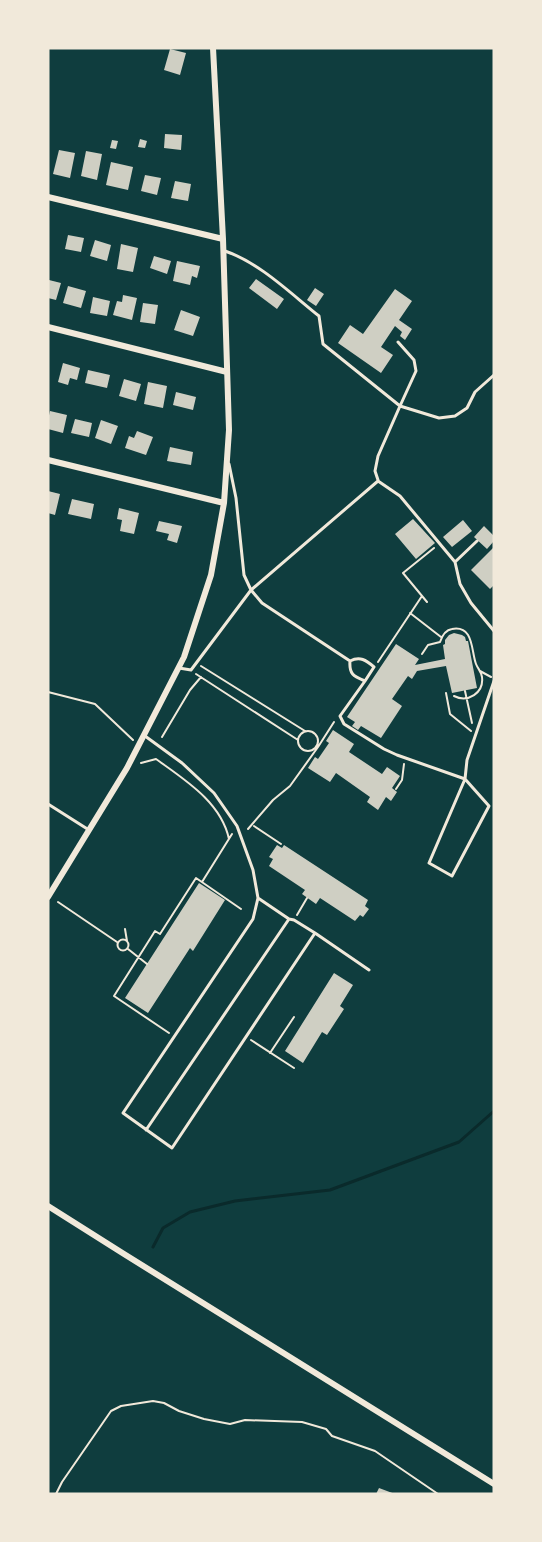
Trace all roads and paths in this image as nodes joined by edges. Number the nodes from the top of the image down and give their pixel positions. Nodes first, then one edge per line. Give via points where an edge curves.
1 (213, 48) edge
2 (48, 197) edge
3 (223, 239) junction
4 (223, 251) junction
5 (48, 327) edge
6 (398, 342) dead end
7 (227, 372) junction
8 (494, 375) edge
9 (400, 406) junction
10 (227, 455) junction
11 (48, 460) edge
12 (378, 481) junction
13 (224, 502) junction
14 (477, 541) dead end
15 (440, 544) junction
16 (455, 562) junction
17 (251, 590) junction
18 (422, 596) junction
19 (427, 602) dead end
20 (410, 613) junction
21 (494, 632) edge
22 (442, 638) junction
23 (422, 654) dead end
24 (350, 661) junction
25 (197, 663) junction
26 (374, 667) junction
27 (179, 668) junction
28 (191, 670) junction
29 (480, 671) junction
30 (201, 677) junction
31 (494, 679) edge
32 (364, 681) junction
33 (465, 691) dead end
34 (48, 692) edge
35 (446, 693) dead end
36 (454, 696) dead end
37 (466, 698) junction
38 (340, 716) junction
39 (471, 718) dead end
40 (305, 731) junction
41 (144, 735) junction
42 (476, 735) junction
43 (162, 737) dead end
44 (133, 740) dead end
45 (298, 740) junction
46 (317, 746) junction
47 (323, 751) dead end
48 (405, 758) junction
49 (141, 763) dead end
50 (465, 779) junction
51 (396, 789) dead end
52 (48, 804) edge
53 (252, 825) junction
54 (248, 829) dead end
55 (88, 830) junction
56 (232, 834) dead end
57 (229, 839) junction
58 (281, 844) dead end
59 (202, 882) junction
60 (48, 897) edge
61 (258, 898) junction
62 (307, 898) dead end
63 (57, 902) dead end
64 (241, 909) dead end
65 (292, 919) junction
66 (125, 929) dead end
67 (315, 933) junction
68 (127, 941) junction
69 (117, 942) junction
70 (127, 948) junction
71 (139, 956) junction
72 (147, 964) dead end
73 (369, 970) dead end
74 (294, 1017) dead end
75 (246, 1036) junction
76 (174, 1037) junction
77 (270, 1053) junction
78 (294, 1068) dead end
79 (146, 1130) junction
80 (48, 1206) edge
81 (494, 1484) edge
82 (57, 1494) edge
83 (438, 1494) edge

1 - 3 street
2 - 3 street
3 - 4 street
4 - 7 street
4 - 9 lane via 267,275 318,316 323,344
5 - 7 street
6 - 9 lane via 414,360 416,371
7 - 10 street
8 - 9 lane via 475,392 467,408 455,416 439,418
9 - 12 lane via 378,456
10 - 13 street
10 - 17 lane via 244,574
11 - 13 street
12 - 15 lane via 400,496
12 - 17 lane
13 - 27 street via 211,575
14 - 16 lane
15 - 16 lane
15 - 18 path via 403,573
16 - 21 lane via 460,584
17 - 24 lane via 262,603
17 - 25 lane
18 - 19 path
18 - 20 path
20 - 22 path
20 - 26 path
22 - 23 path via 428,645
22 - 29 path via 449,629 468,634
24 - 26 lane via 365,660
24 - 32 lane via 354,676
25 - 28 lane
25 - 40 path
26 - 32 lane
27 - 28 lane
27 - 41 street
28 - 30 path
29 - 31 path
29 - 37 path via 482,684 473,696
30 - 43 path
30 - 45 path
31 - 42 lane
32 - 38 lane
33 - 37 path
34 - 44 path via 95,704
35 - 42 path via 450,714
36 - 37 path
37 - 39 path
38 - 46 path
38 - 48 lane via 344,724
40 - 45 path
40 - 46 path via 316,735
41 - 55 street
41 - 61 lane via 214,793 239,832
42 - 50 lane
45 - 46 path via 307,750
46 - 47 path
46 - 53 path via 290,786
48 - 50 lane
48 - 51 path via 402,780
49 - 57 path via 156,759 180,776 211,803
50 - 50 lane via 429,863 452,876 489,806
52 - 55 lane
53 - 54 path
53 - 58 path
55 - 60 street
56 - 57 path
57 - 59 path
59 - 64 path
59 - 71 path via 196,878 160,934 155,931
61 - 65 lane
61 - 76 lane via 253,919
62 - 65 path
63 - 69 path
65 - 67 lane
65 - 79 lane
66 - 68 path
67 - 73 lane
67 - 75 lane
68 - 69 path
68 - 70 path
69 - 70 path via 120,950
70 - 71 path
71 - 72 path
71 - 76 path via 114,996
74 - 77 path
75 - 77 path
75 - 79 lane via 172,1148
76 - 79 lane via 123,1113
77 - 78 path
80 - 81 street
82 - 83 path via 111,1411 153,1401 230,1424 245,1420 302,1422 375,1451

